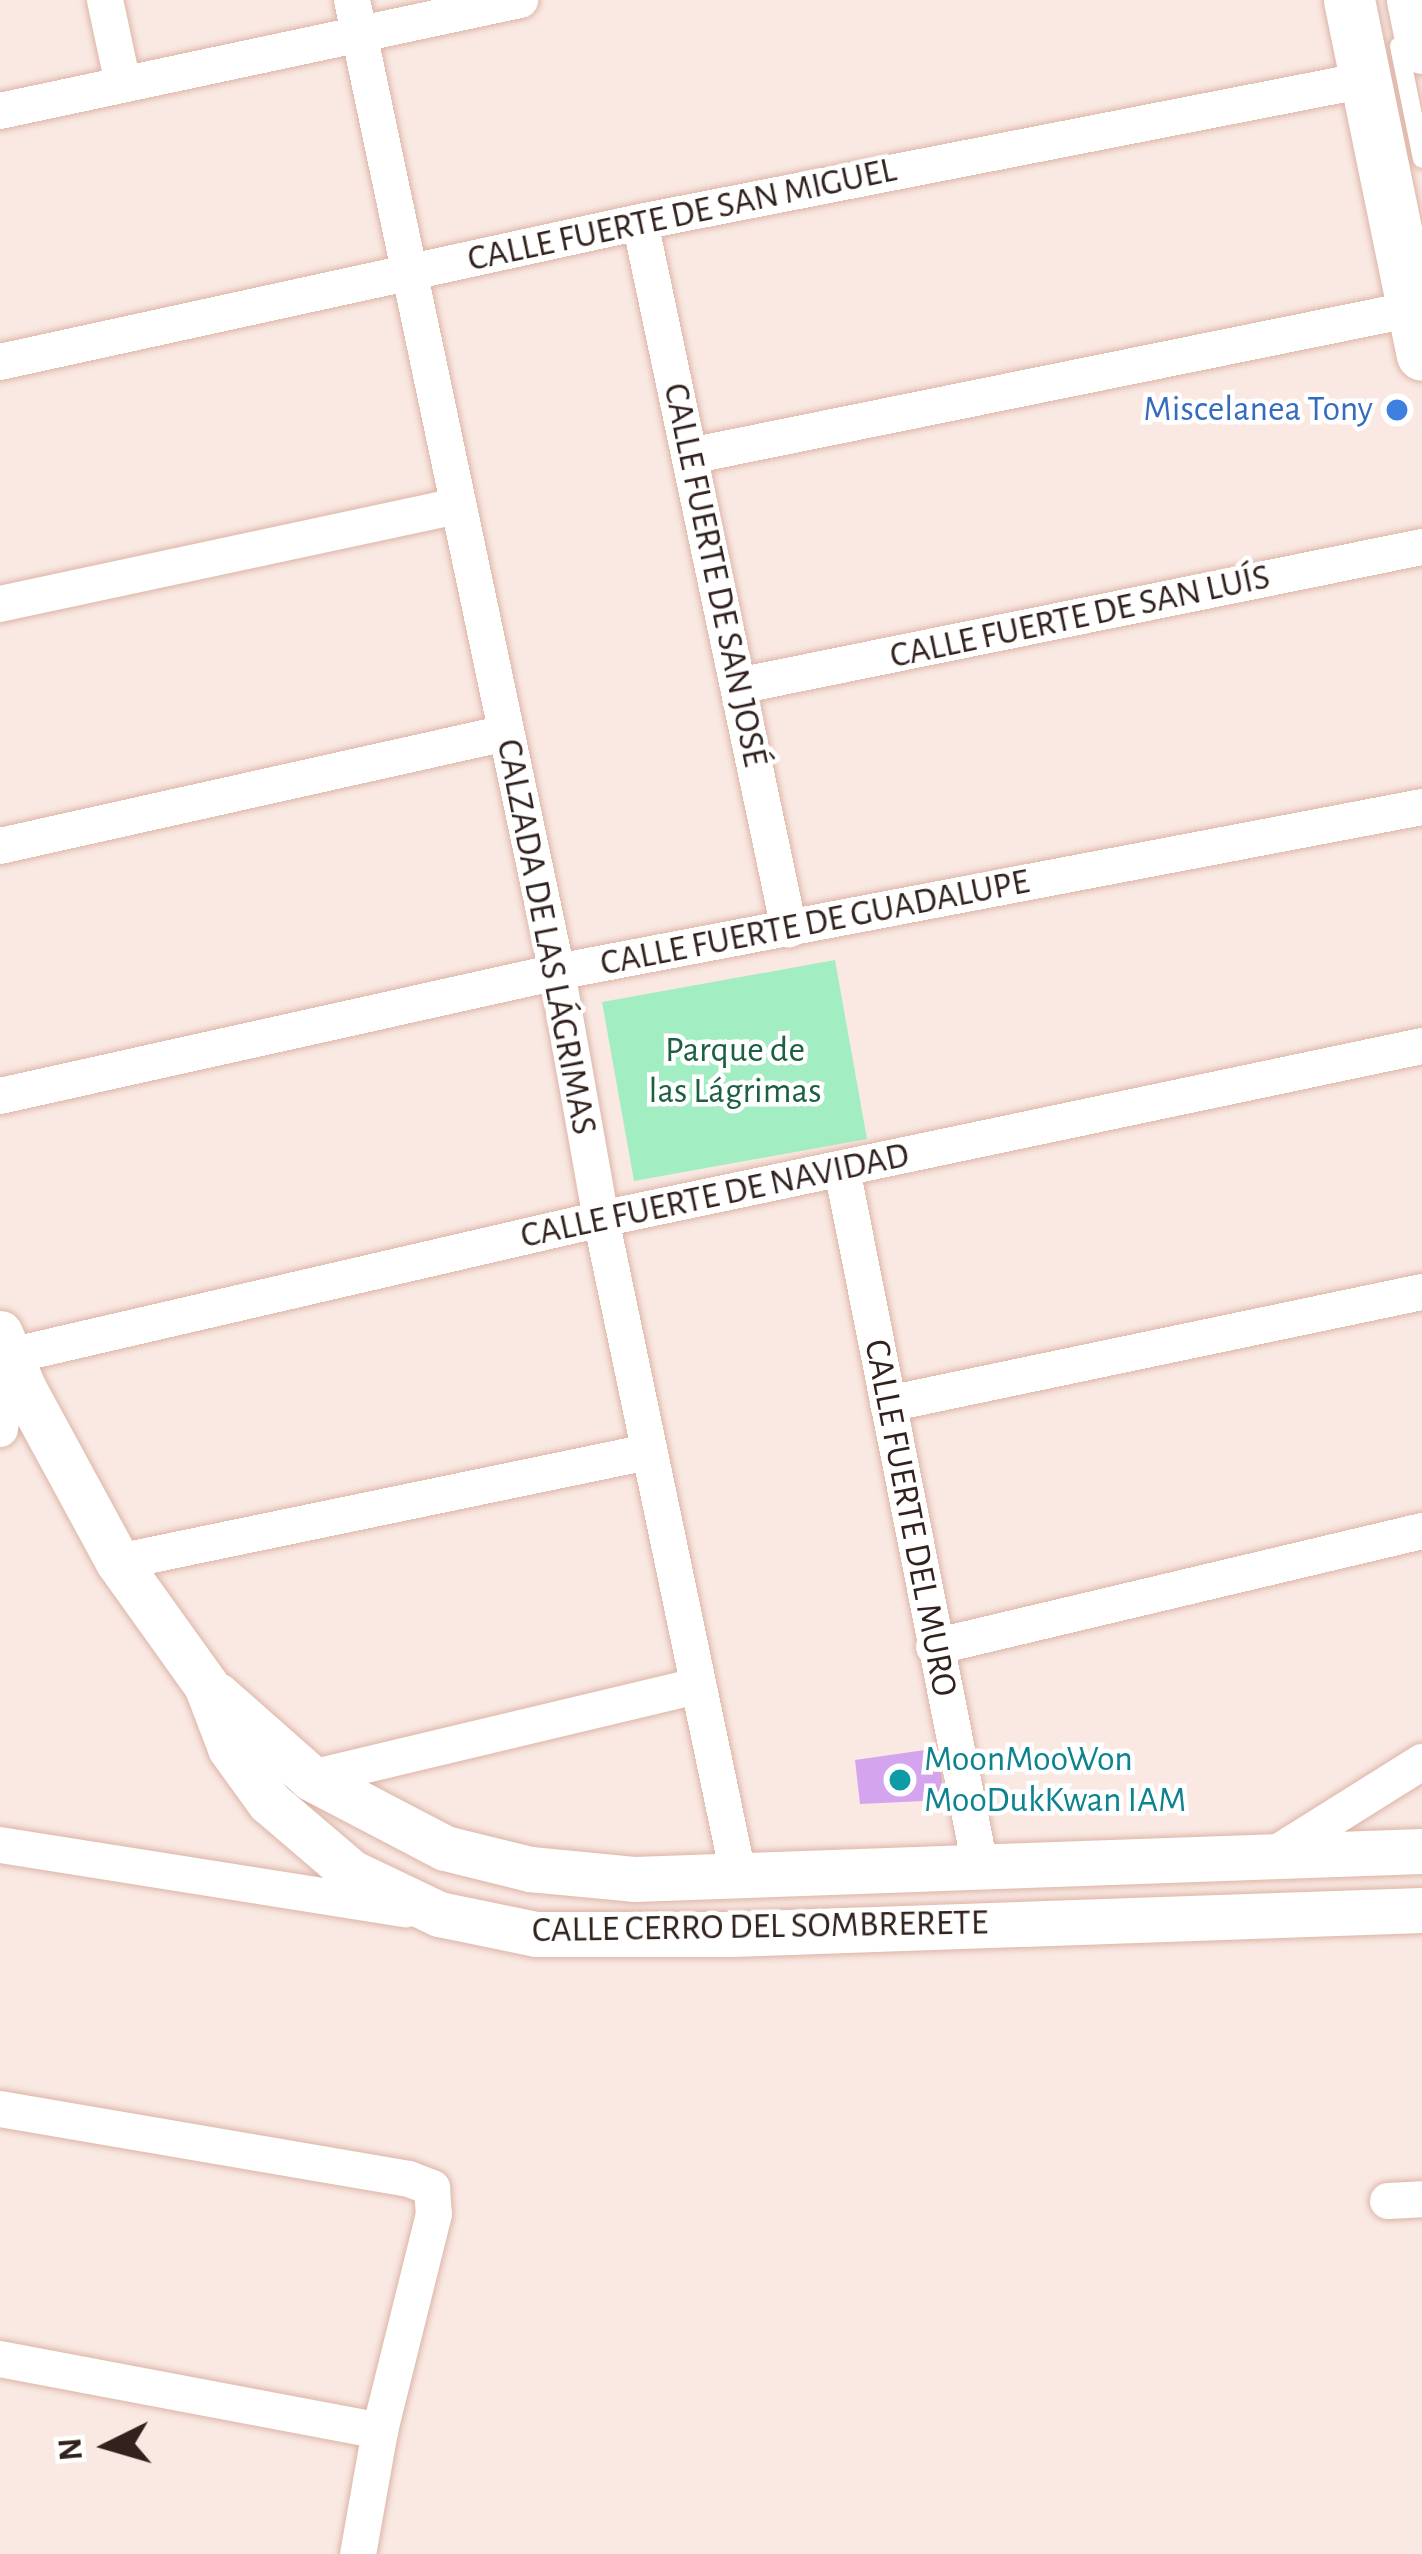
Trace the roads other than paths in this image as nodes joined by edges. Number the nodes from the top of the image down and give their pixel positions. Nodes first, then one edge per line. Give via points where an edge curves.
1 (105, 0) edge
2 (520, 0) edge
3 (1349, 0) edge
4 (1368, 0) edge
5 (356, 16) edge
6 (1410, 23) edge
7 (1366, 80) junction
8 (123, 84) junction
9 (0, 111) edge
10 (1422, 158) edge
11 (640, 222) junction
12 (409, 272) junction
13 (1419, 309) edge
14 (0, 362) edge
15 (690, 456) junction
16 (458, 506) junction
17 (1422, 547) edge
18 (0, 604) edge
19 (738, 686) junction
20 (506, 733) junction
21 (1422, 807) edge
22 (0, 846) edge
23 (789, 929) junction
24 (557, 971) junction
25 (1422, 1046) edge
26 (0, 1096) edge
27 (842, 1169) junction
28 (601, 1219) junction
29 (1422, 1292) edge
30 (5, 1344) edge
31 (888, 1404) junction
32 (0, 1429) edge
33 (648, 1452) junction
34 (1422, 1532) edge
35 (118, 1562) junction
36 (934, 1647) junction
37 (206, 1685) junction
38 (698, 1686) junction
39 (1422, 1762) edge
40 (311, 1778) junction
41 (0, 1845) edge
42 (1422, 1850) edge
43 (1269, 1858) junction
44 (980, 1866) junction
45 (738, 1874) junction
46 (1422, 1910) edge
47 (439, 1914) junction
48 (0, 2109) edge
49 (0, 2359) edge
50 (380, 2431) junction
51 (358, 2554) edge

1 - 8 street
2 - 5 street
3 - 7 main road
4 - 13 lane
5 - 8 street
5 - 12 street, CALZADA DE LAS LÁGRIMAS
6 - 10 lane
7 - 11 street, CALLE FUERTE DE SAN MIGUEL
7 - 13 main road
8 - 9 street
11 - 12 street, CALLE FUERTE DE SAN MIGUEL
11 - 15 street, CALLE FUERTE DE SAN JOSÉ
12 - 14 street, CALLE FUERTE DE SAN MIGUEL
12 - 16 street, CALZADA DE LAS LÁGRIMAS
13 - 15 street
15 - 19 street, CALLE FUERTE DE SAN JOSÉ
16 - 18 street
16 - 20 street, CALZADA DE LAS LÁGRIMAS
17 - 19 street, CALLE FUERTE DE SAN LUÍS
19 - 23 street, CALLE FUERTE DE SAN JOSÉ
20 - 22 street
20 - 24 street, CALZADA DE LAS LÁGRIMAS
21 - 23 street, CALLE FUERTE DE GUADALUPE
23 - 24 street, CALLE FUERTE DE GUADALUPE
24 - 26 street, CALLE FUERTE DE GUADALUPE
24 - 28 street, CALZADA DE LAS LÁGRIMAS
25 - 27 street, CALLE FUERTE DE NAVIDAD
27 - 28 street, CALLE FUERTE DE NAVIDAD
27 - 31 street, CALLE FUERTE DEL MURO
28 - 30 street, CALLE FUERTE DE NAVIDAD
28 - 33 street, CALZADA DE LAS LÁGRIMAS
29 - 31 street
30 - 32 street
30 - 35 street, CALLE CERRO DEL SOMBRERETE
31 - 36 street, CALLE FUERTE DEL MURO
33 - 35 street
33 - 38 street, CALZADA DE LAS LÁGRIMAS
34 - 36 street
35 - 37 street, CALLE CERRO DEL SOMBRERETE
36 - 44 street, CALLE FUERTE DEL MURO
37 - 40 street, CALLE CERRO DEL SOMBRERETE
37 - 47 street, CALLE CERRO DEL SOMBRERETE via 230,1748 269,1802 351,1872
38 - 40 street
38 - 45 street, CALZADA DE LAS LÁGRIMAS
39 - 43 street
40 - 45 street, CALLE CERRO DEL SOMBRERETE via 446,1848 530,1869 634,1879
41 - 47 street
42 - 43 street, CALLE CERRO DEL SOMBRERETE
43 - 44 street, CALLE CERRO DEL SOMBRERETE
44 - 45 street, CALLE CERRO DEL SOMBRERETE
46 - 47 street, CALLE CERRO DEL SOMBRERETE via 732,1934 536,1934
48 - 50 street via 432,2188 434,2214
49 - 50 street
50 - 51 street

